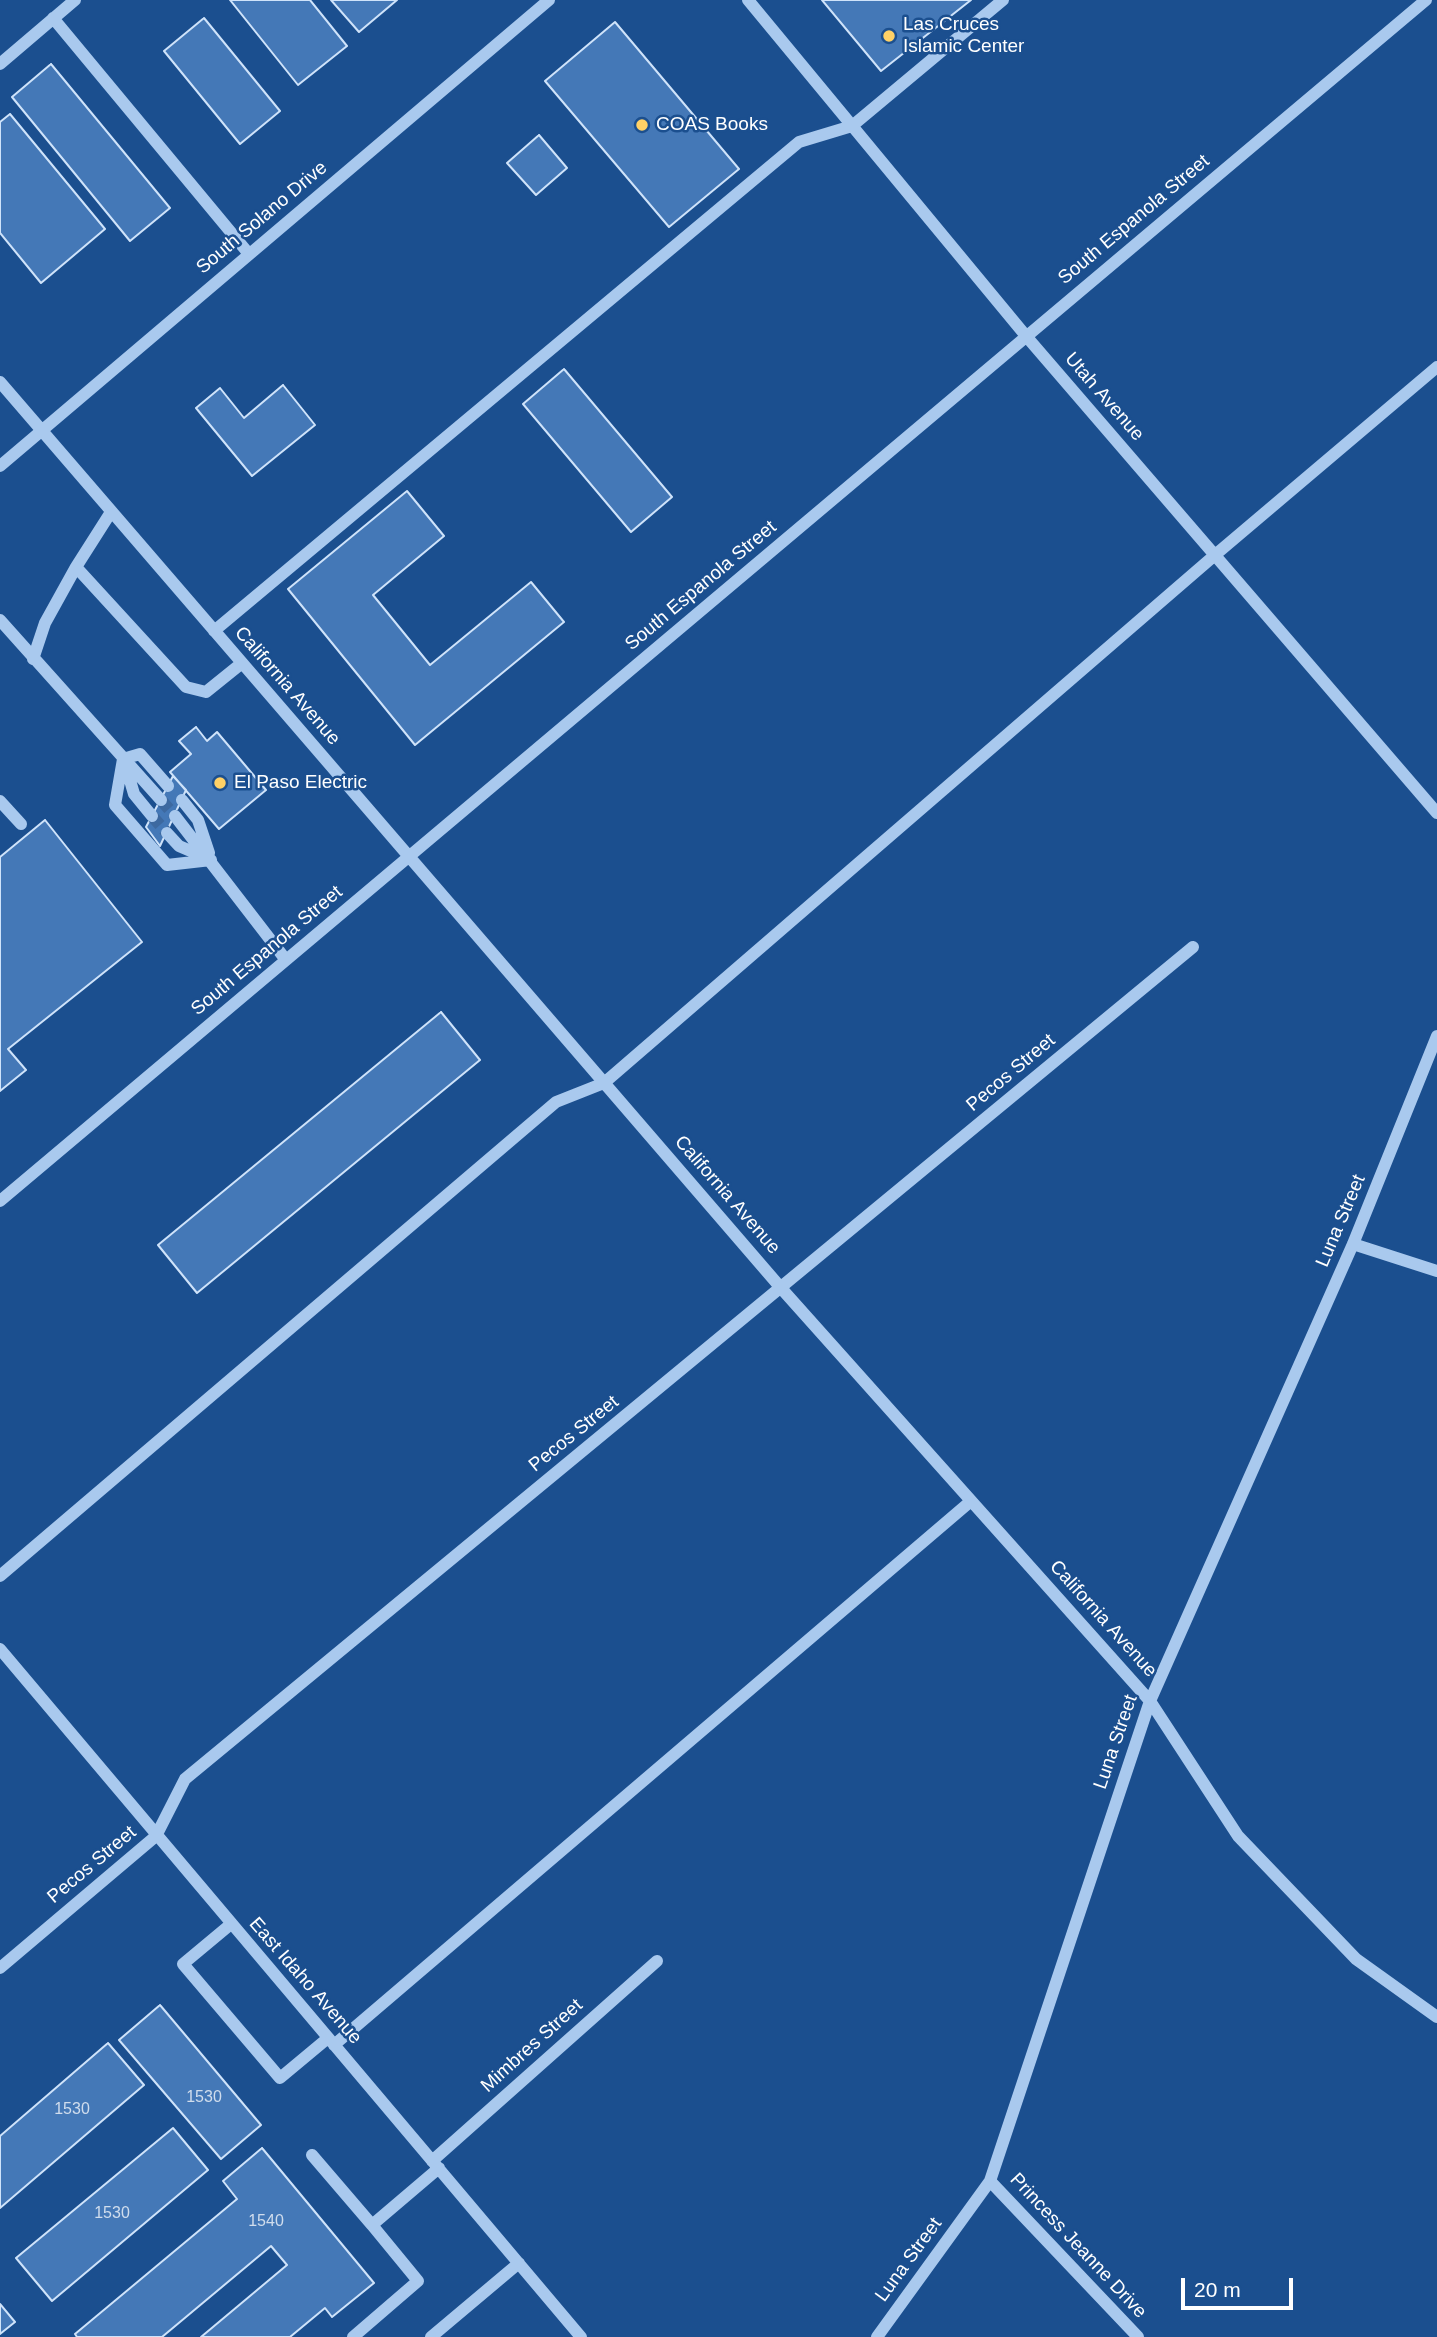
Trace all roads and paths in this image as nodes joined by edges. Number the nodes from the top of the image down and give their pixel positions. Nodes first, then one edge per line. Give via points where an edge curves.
1 (75, 0) edge
2 (550, 0) edge
3 (748, 0) edge
4 (1003, 0) edge
5 (1426, 0) edge
6 (53, 19) junction
7 (0, 64) edge
8 (852, 126) junction
9 (249, 254) junction
10 (1027, 336) junction
11 (1437, 367) edge
12 (0, 382) edge
13 (41, 431) junction
14 (0, 466) edge
15 (111, 512) junction
16 (1215, 555) junction
17 (76, 567) junction
18 (0, 620) edge
19 (214, 631) junction
20 (33, 659) junction
21 (242, 663) junction
22 (123, 759) junction
23 (168, 786) tunnel mouth
24 (161, 800) tunnel mouth
25 (182, 800) dead end
26 (0, 801) edge
27 (1437, 813) edge
28 (152, 816) tunnel mouth
29 (175, 816) tunnel mouth
30 (21, 824) dead end
31 (167, 833) tunnel mouth
32 (409, 856) junction
33 (211, 860) junction
34 (1193, 947) dead end
35 (286, 960) junction
36 (1437, 1036) edge
37 (604, 1083) junction
38 (0, 1201) edge
39 (1353, 1244) junction
40 (1437, 1271) edge
41 (781, 1288) junction
42 (971, 1500) junction
43 (0, 1576) edge
44 (0, 1649) edge
45 (1150, 1701) junction
46 (156, 1836) junction
47 (231, 1924) junction
48 (657, 1961) dead end
49 (0, 1968) edge
50 (1437, 2017) edge
51 (331, 2042) junction
52 (312, 2155) dead end
53 (436, 2164) junction
54 (990, 2181) junction
55 (372, 2225) junction
56 (519, 2263) junction
57 (353, 2337) edge
58 (431, 2337) edge
59 (581, 2337) edge
60 (877, 2337) edge
61 (1138, 2337) edge

1 - 6 street
2 - 9 street, South Solano Drive
3 - 8 street, Utah Avenue
4 - 8 street
5 - 10 street, South Espanola Street
6 - 7 street
6 - 9 street
8 - 10 street, Utah Avenue
8 - 19 street via 799,142
9 - 13 street, South Solano Drive
10 - 16 street, Utah Avenue
10 - 32 street, South Espanola Street
11 - 16 street
12 - 13 street, California Avenue
13 - 14 street, South Solano Drive
13 - 15 street, California Avenue
15 - 17 street
15 - 19 street, California Avenue
16 - 27 street, Utah Avenue
16 - 37 street
17 - 20 street via 45,623
17 - 21 street via 186,687 205,692
18 - 20 street
19 - 21 street, California Avenue
20 - 22 street
21 - 32 street, California Avenue
22 - 23 street via 140,754
22 - 24 street
22 - 28 street via 134,794
22 - 33 street via 115,805 167,866
25 - 33 street via 198,820
26 - 30 street
29 - 33 street
31 - 33 street via 179,846
32 - 35 street, South Espanola Street
32 - 37 street, California Avenue
33 - 35 street
34 - 41 street, Pecos Street
35 - 38 street, South Espanola Street
36 - 39 street, Luna Street
37 - 41 street, California Avenue
37 - 43 street via 556,1102
39 - 40 street
39 - 45 street, Luna Street
41 - 42 street, California Avenue
41 - 46 street, Pecos Street via 185,1779
42 - 45 street, California Avenue
42 - 51 street
44 - 46 street, East Idaho Avenue
45 - 50 street, California Avenue via 1238,1836 1356,1959
45 - 54 street, Luna Street
46 - 47 street, East Idaho Avenue
46 - 49 street, Pecos Street
47 - 51 street, East Idaho Avenue
47 - 51 street via 183,1964 280,2078
48 - 53 street, Mimbres Street
51 - 53 street, East Idaho Avenue
52 - 55 street
53 - 55 street, Mimbres Street
53 - 56 street, East Idaho Avenue
54 - 60 street, Luna Street
54 - 61 street, Princess Jeanne Drive
55 - 57 street via 418,2281
56 - 58 street
56 - 59 street, East Idaho Avenue

